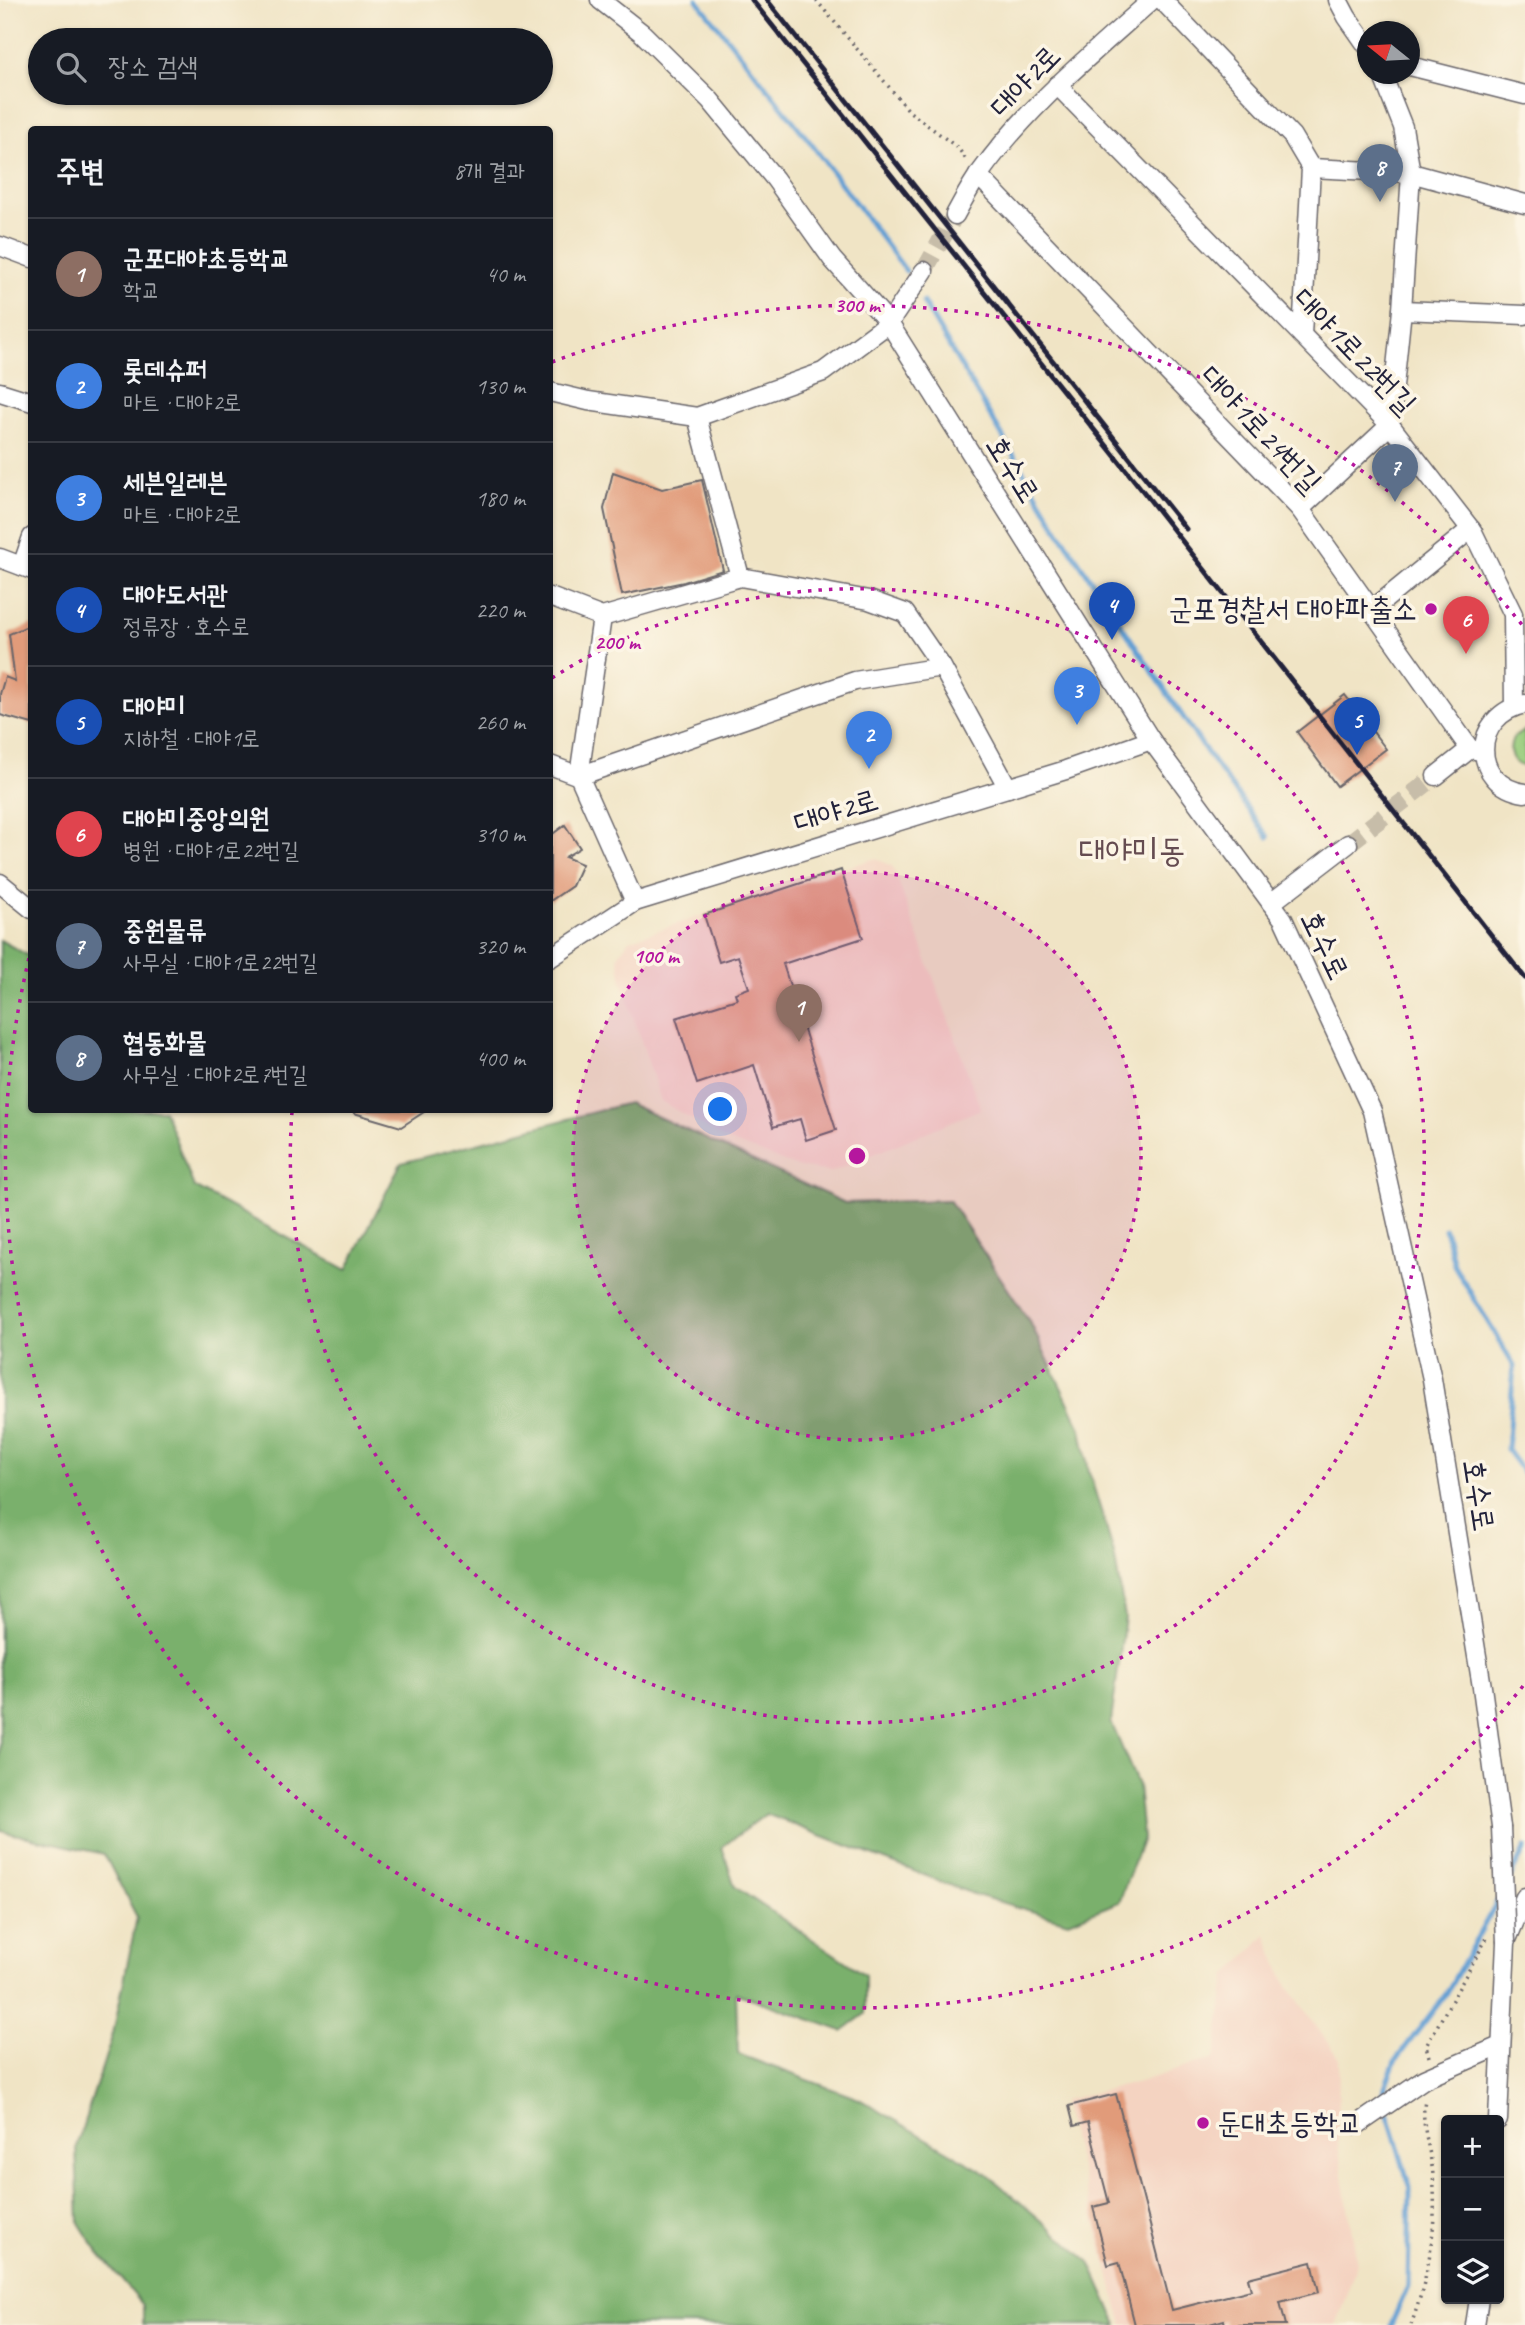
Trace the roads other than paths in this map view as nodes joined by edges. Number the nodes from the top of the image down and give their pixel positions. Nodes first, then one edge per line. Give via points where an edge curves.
1 (600, 0) edge
2 (1152, 0) edge
3 (1162, 0) edge
4 (1338, 0) edge
5 (1357, 32) edge
6 (1420, 69) edge
7 (1385, 84) edge
8 (1058, 85) junction
9 (1525, 95) edge
10 (1311, 169) junction
11 (1410, 173) junction
12 (978, 175) junction
13 (1525, 204) edge
14 (956, 215) tunnel mouth
15 (0, 246) edge
16 (28, 256) edge
17 (923, 271) tunnel mouth
18 (1402, 310) junction
19 (1525, 315) edge
20 (889, 323) junction
21 (1302, 335) junction
22 (0, 392) edge
23 (553, 394) edge
24 (28, 401) edge
25 (697, 417) junction
26 (1390, 425) junction
27 (1300, 509) junction
28 (1471, 529) junction
29 (0, 558) edge
30 (27, 568) edge
31 (740, 577) junction
32 (553, 598) edge
33 (1372, 610) junction
34 (601, 617) junction
35 (942, 667) junction
36 (1519, 705) edge
37 (1151, 740) junction
38 (1477, 750) junction
39 (553, 766) edge
40 (579, 776) junction
41 (1436, 776) tunnel mouth
42 (1008, 788) junction
43 (1525, 793) edge
44 (1348, 844) tunnel mouth
45 (0, 883) edge
46 (635, 902) junction
47 (1271, 903) junction
48 (28, 906) edge
49 (553, 956) edge
50 (1525, 1897) edge
51 (1497, 1939) junction
52 (1500, 2046) junction
53 (1498, 2115) edge
54 (1357, 2125) dead end
55 (1478, 2304) edge
56 (1475, 2325) edge

1 - 20 street, 호수로 via 642,33 710,100 775,179 831,259
2 - 8 street, 대야2로
3 - 10 street via 1292,136
4 - 5 street
6 - 9 street
7 - 11 street via 1403,127
8 - 12 street, 대야2로
8 - 21 street, 대야1로22번길
10 - 11 street
10 - 21 street
11 - 13 street
11 - 18 street
12 - 14 street, 대야2로
12 - 27 street, 대야1로24번길
15 - 16 street
17 - 20 street
18 - 19 street
18 - 26 street
20 - 25 street via 823,372
20 - 37 street, 호수로
21 - 26 street, 대야1로22번길
22 - 24 street
23 - 25 street
25 - 31 street
26 - 27 street
26 - 28 street, 대야1로22번길
27 - 33 street, 대야1로24번길
28 - 33 street
28 - 36 street, 대야1로22번길 via 1513,614
29 - 30 street
31 - 34 street
31 - 35 street via 869,600 905,612
32 - 34 street
33 - 38 street, 대야1로24번길
34 - 40 street
35 - 40 street via 855,681
35 - 42 street
36 - 38 street via 1501,713
37 - 42 street, 대야2로
37 - 47 street, 호수로
38 - 41 street
38 - 43 street, 대야1로24번길 via 1503,786
39 - 40 street
40 - 46 street
42 - 46 street, 대야2로
44 - 47 street
45 - 48 street
46 - 49 street, 대야2로
47 - 51 street, 호수로, bridge via 1283,919 1372,1111 1432,1379 1501,1827
50 - 51 street
51 - 52 street, 호수로
52 - 53 street, 호수로
52 - 54 street via 1429,2077
55 - 56 street

